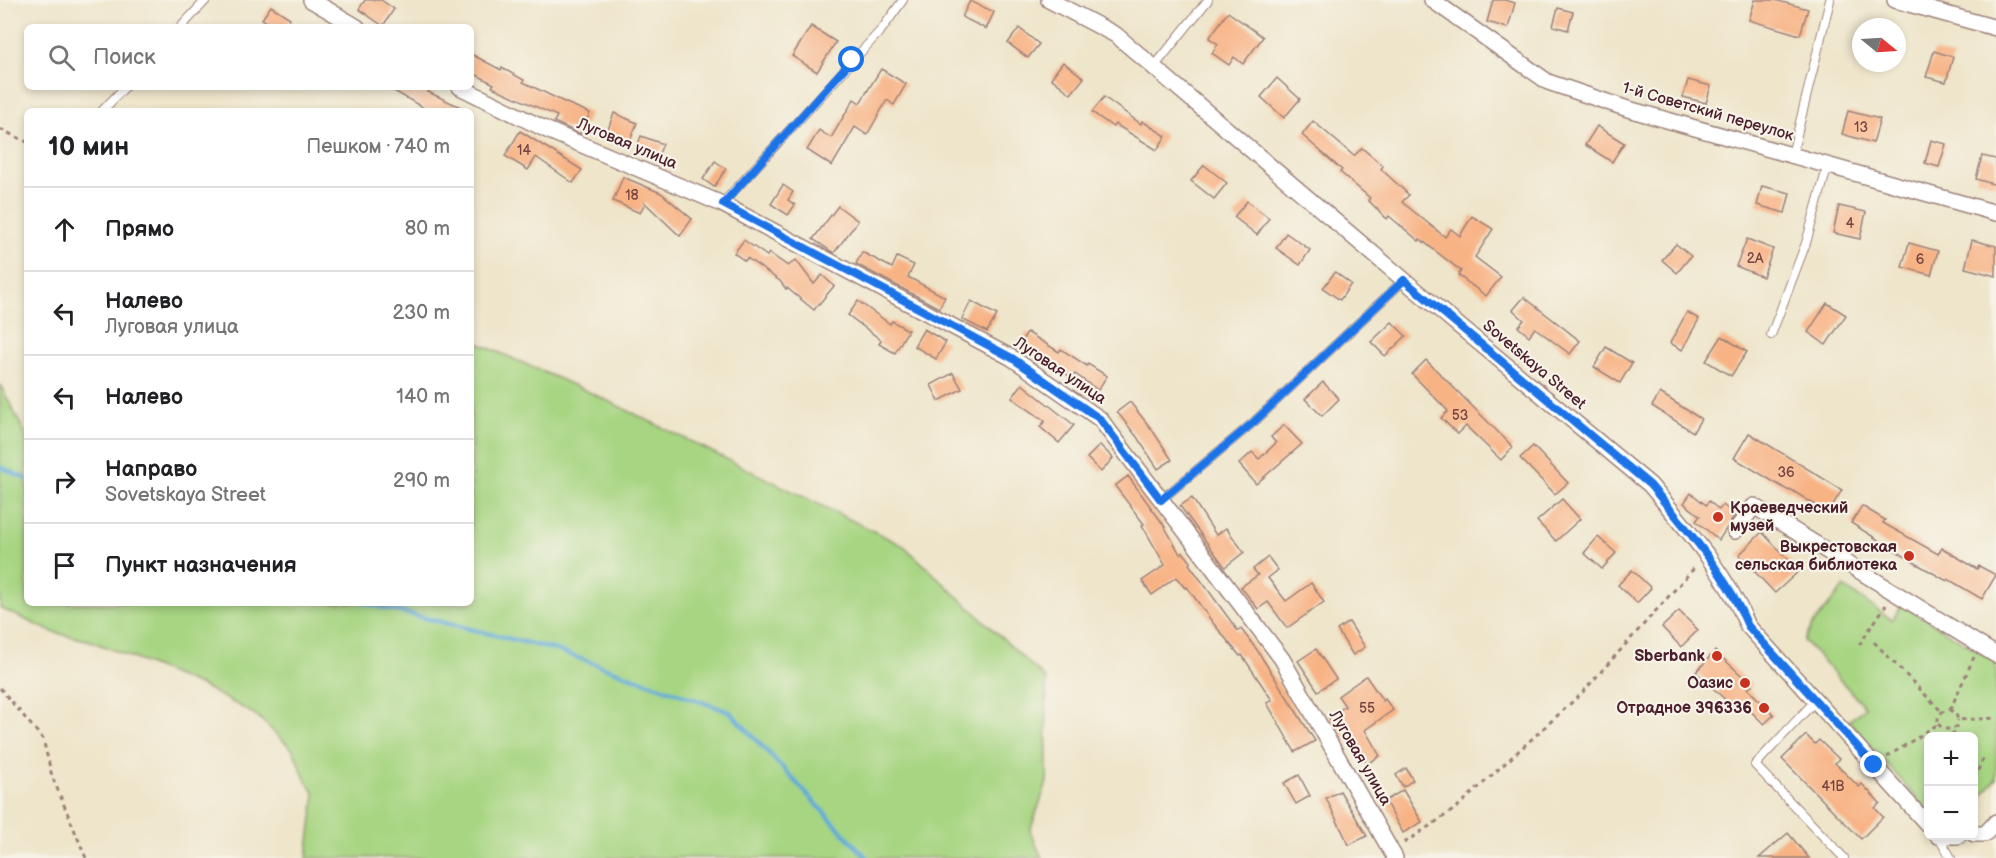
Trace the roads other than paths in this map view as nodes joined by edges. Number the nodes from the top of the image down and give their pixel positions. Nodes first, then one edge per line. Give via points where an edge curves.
1 (206, 0) edge
2 (311, 0) edge
3 (903, 0) edge
4 (1049, 0) edge
5 (1209, 0) edge
6 (1432, 0) edge
7 (1830, 0) edge
8 (1895, 0) edge
9 (184, 24) edge
10 (352, 24) edge
11 (1996, 28) edge
12 (1154, 67) junction
13 (122, 90) edge
14 (466, 90) edge
15 (105, 108) edge
16 (1792, 155) junction
17 (1828, 165) junction
18 (723, 204) junction
19 (1996, 213) edge
20 (1404, 280) junction
21 (1771, 335) dead end
22 (1161, 500) junction
23 (1735, 531) dead end
24 (1996, 655) edge
25 (1816, 700) junction
26 (1924, 820) edge
27 (1996, 822) edge
28 (1978, 834) edge
29 (1941, 840) edge
30 (1394, 854) edge
31 (1844, 858) edge
32 (1951, 858) edge

1 - 9 lane
2 - 10 street
3 - 18 lane via 882,29
4 - 12 street, Sovetskaya Street via 1116,35
5 - 12 lane
6 - 16 street, 1-й Советский переулок via 1548,82
7 - 16 lane
8 - 11 street
12 - 20 street, Sovetskaya Street
13 - 15 lane
14 - 18 street, Луговая улица via 547,130
16 - 17 street, 1-й Советский переулок
17 - 19 street, 1-й Советский переулок
17 - 21 lane via 1806,243
18 - 22 street, Луговая улица via 1012,358 1100,419
20 - 22 lane via 1255,421
20 - 25 street, Sovetskaya Street via 1650,485 1736,598 1748,626
22 - 30 street, Луговая улица via 1282,659
23 - 24 street via 1754,506
25 - 26 street, Sovetskaya Street
25 - 31 lane via 1755,765
27 - 28 street via 1985,834
29 - 32 lane

